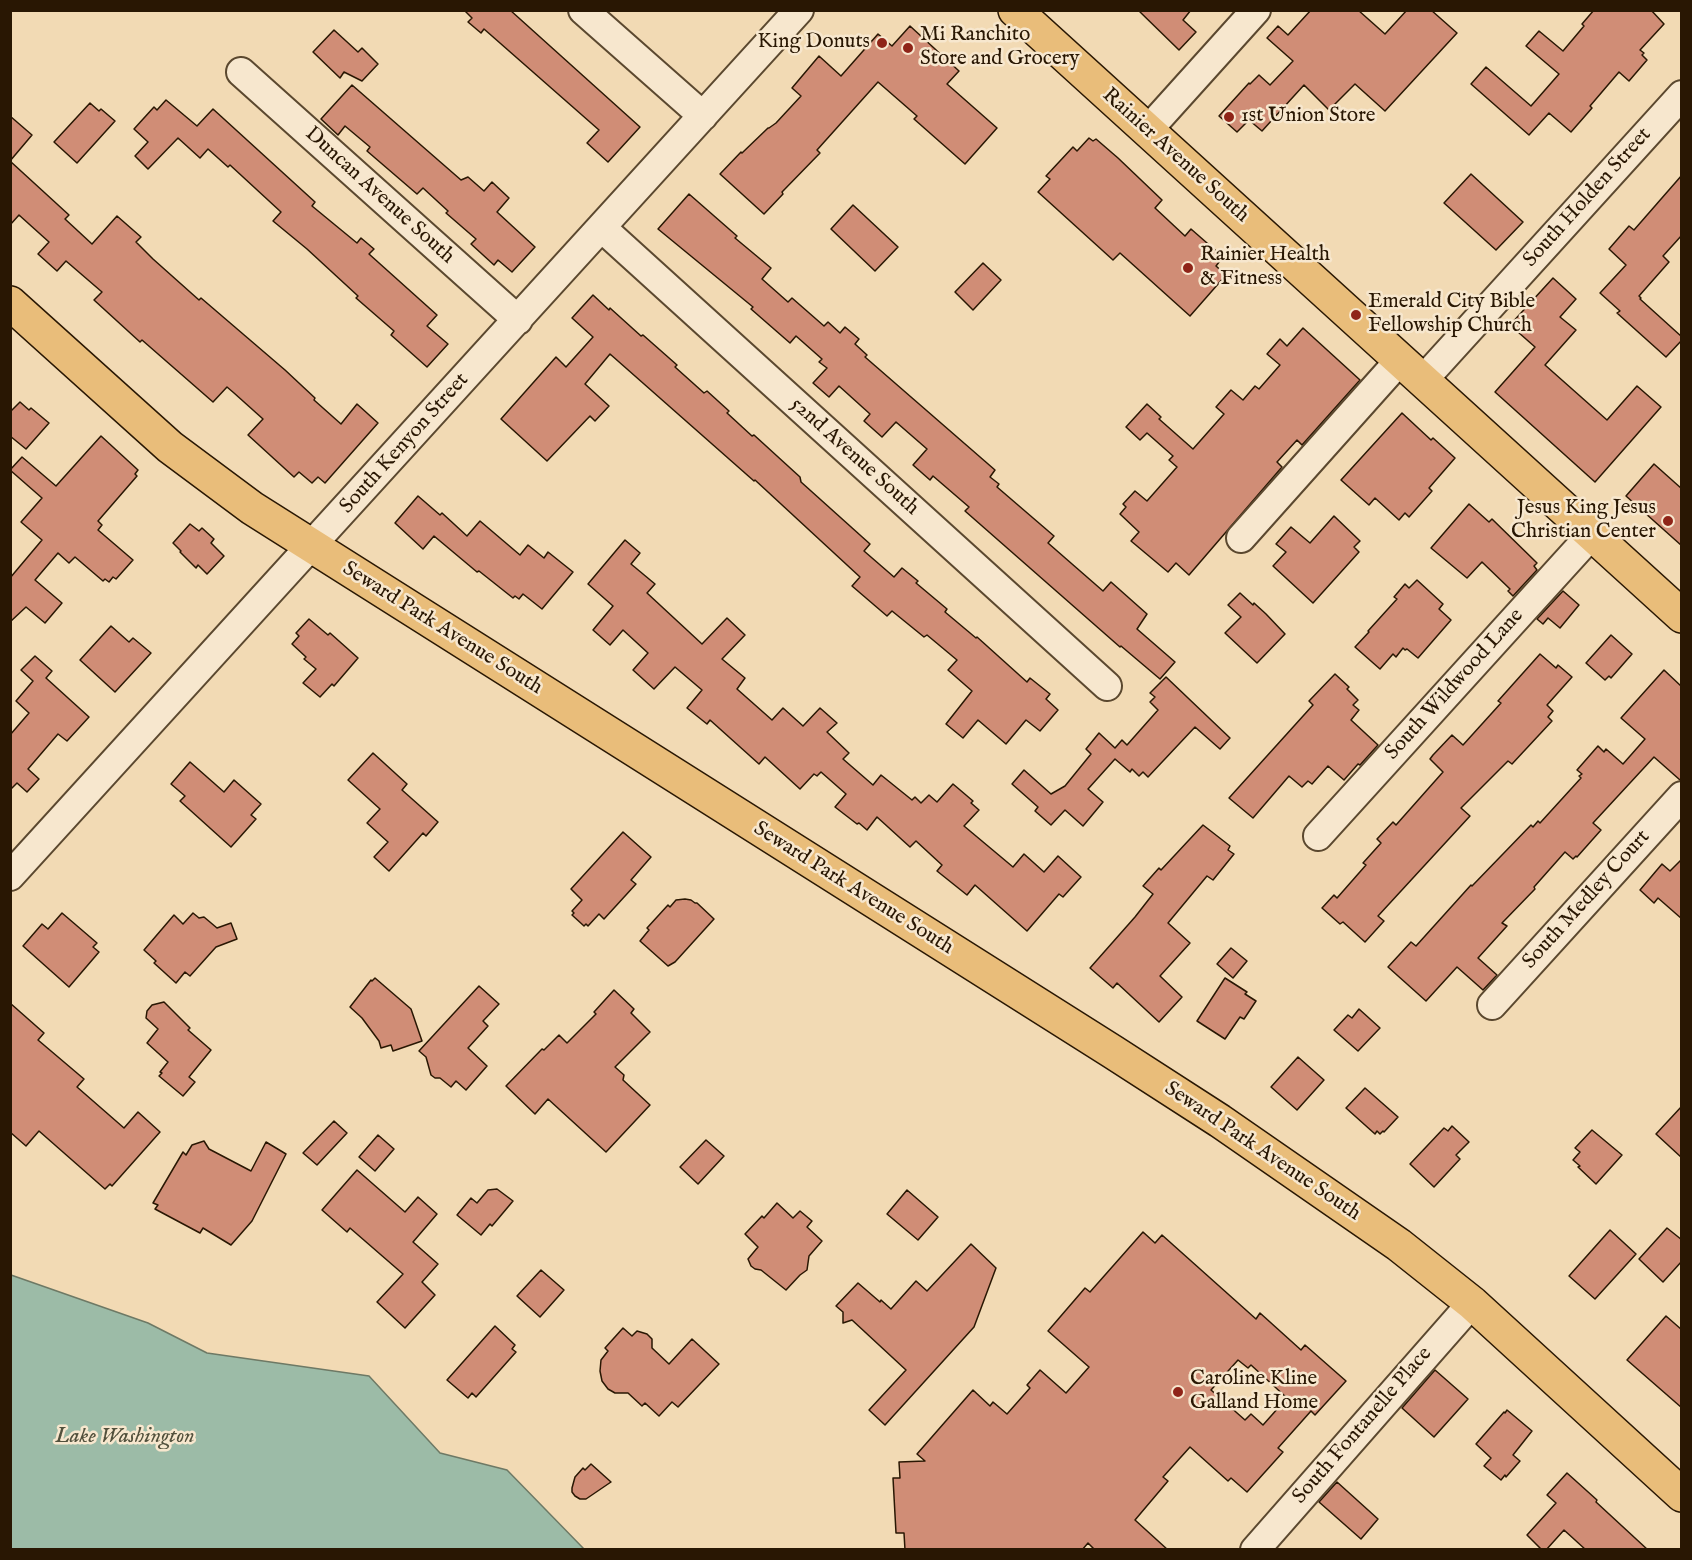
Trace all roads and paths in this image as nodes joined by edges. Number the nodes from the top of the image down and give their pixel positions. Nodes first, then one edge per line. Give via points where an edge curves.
1 (583, 10) edge
2 (799, 10) edge
3 (1015, 10) edge
4 (1256, 10) edge
5 (241, 72) dead end
6 (1682, 95) edge
7 (703, 116) junction
8 (1147, 131) junction
9 (602, 228) junction
10 (10, 303) edge
11 (518, 320) junction
12 (1411, 370) junction
13 (1592, 534) junction
14 (1241, 538) dead end
15 (311, 547) junction
16 (1682, 616) edge
17 (1107, 686) dead end
18 (1682, 796) edge
19 (1318, 836) dead end
20 (10, 876) edge
21 (1492, 1005) dead end
22 (1472, 1303) junction
23 (1682, 1495) edge
24 (1255, 1550) edge

1 - 7 street
2 - 7 street, South Kenyon Street
3 - 8 main road, Rainier Avenue South
4 - 8 street
5 - 11 street, Duncan Avenue South
6 - 12 street, South Holden Street
7 - 9 street, South Kenyon Street
8 - 12 main road, Rainier Avenue South
9 - 11 street, South Kenyon Street
9 - 17 street, 52nd Avenue South
10 - 15 main road, Seward Park Avenue South via 178,454
11 - 15 street, South Kenyon Street
12 - 13 main road, Rainier Avenue South
12 - 14 street, South Holden Street
13 - 16 main road, Rainier Avenue South
13 - 19 street, South Wildwood Lane
15 - 20 street, South Kenyon Street
15 - 22 main road, Seward Park Avenue South via 1221,1121 1399,1245
18 - 21 street, South Medley Court
22 - 23 main road, Seward Park Avenue South
22 - 24 street, South Fontanelle Place

